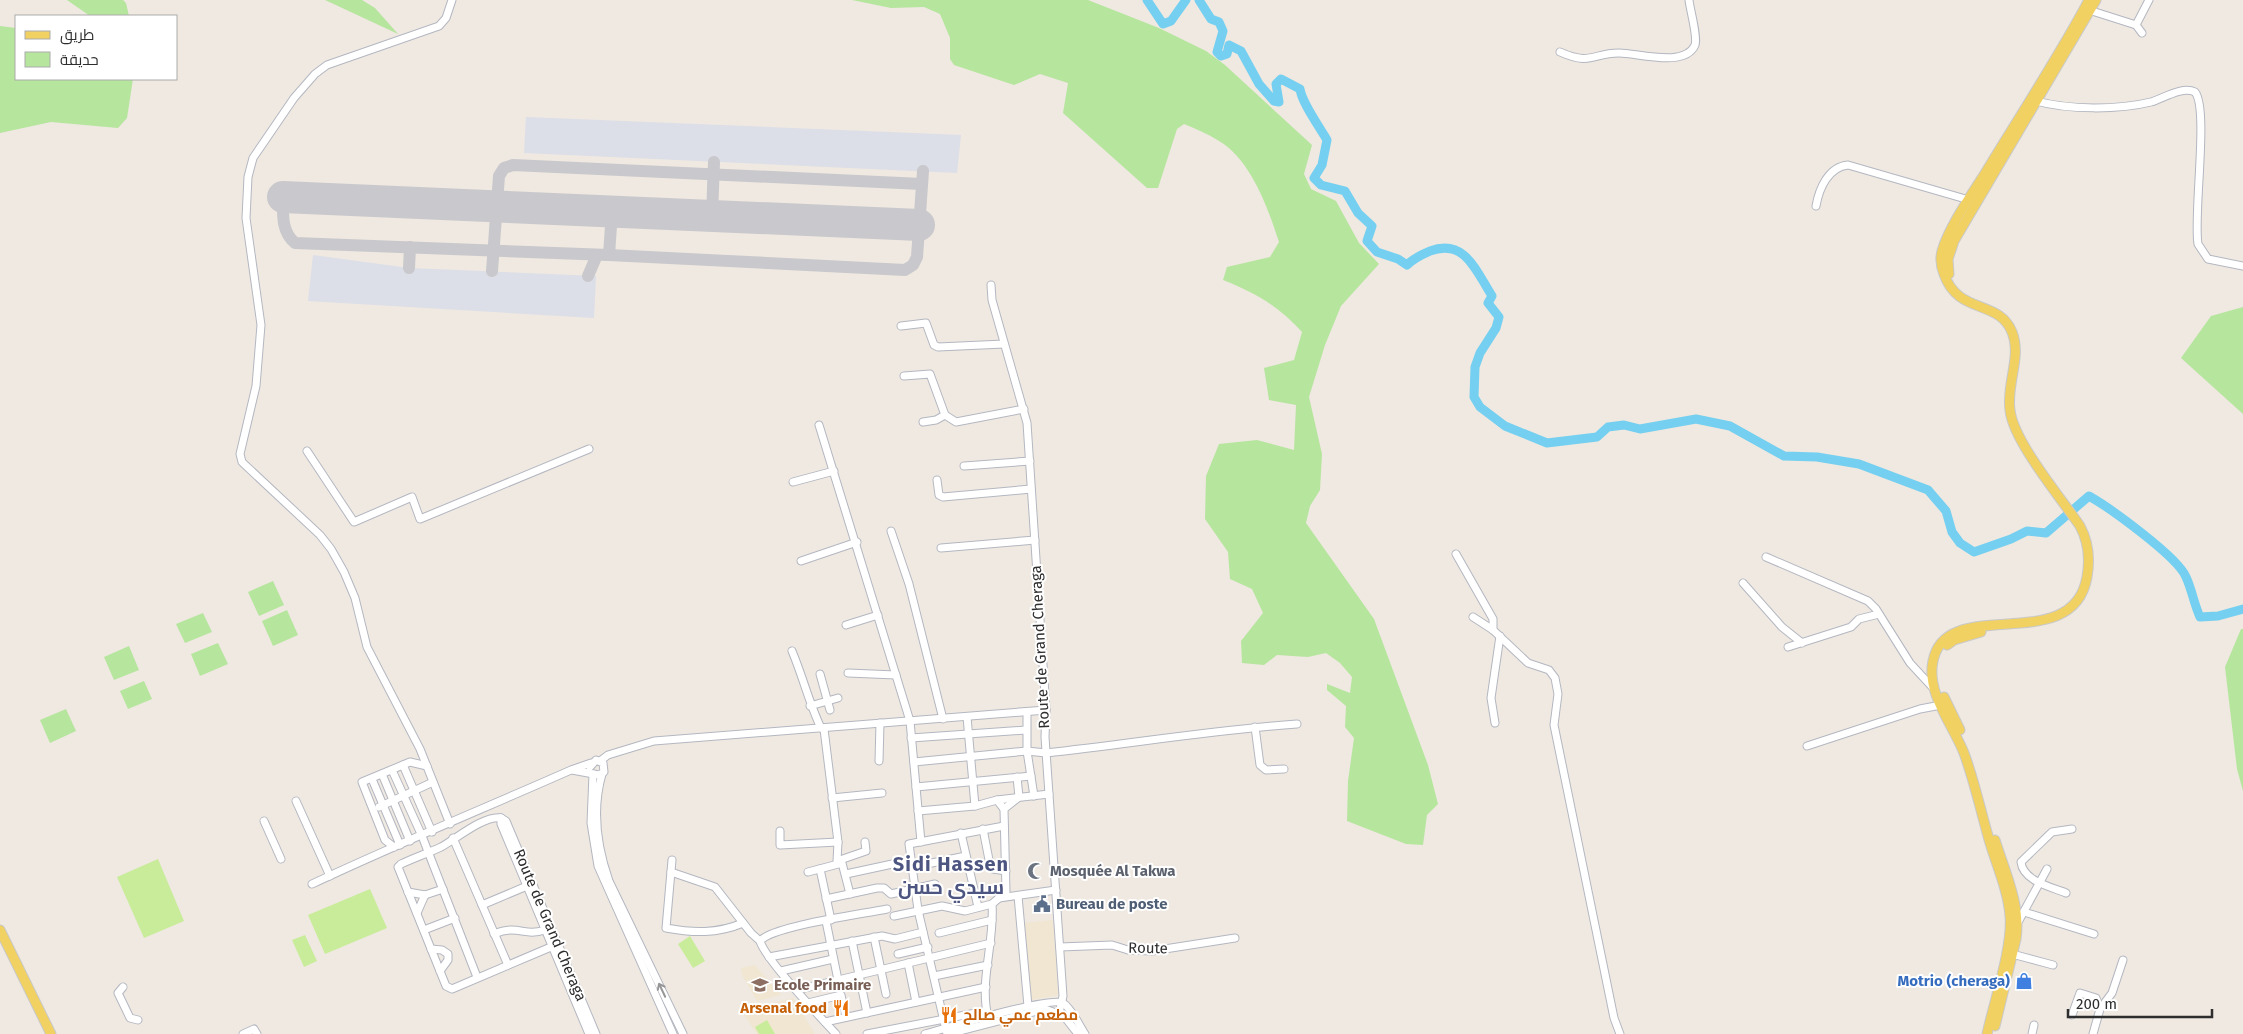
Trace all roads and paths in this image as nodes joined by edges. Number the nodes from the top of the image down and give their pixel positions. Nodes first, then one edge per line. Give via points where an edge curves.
1 (452, 0) edge
2 (1689, 0) edge
3 (2089, 0) edge
4 (2096, 0) edge
5 (2149, 0) edge
6 (2092, 11) junction
7 (2136, 25) junction
8 (2142, 33) dead end
9 (1560, 52) dead end
10 (2036, 101) junction
11 (1969, 200) junction
12 (1816, 206) dead end
13 (2243, 266) edge
14 (991, 285) dead end
15 (901, 326) dead end
16 (2014, 330) junction
17 (1004, 344) junction
18 (904, 376) dead end
19 (1024, 409) junction
20 (945, 415) junction
21 (923, 422) dead end
22 (819, 424) dead end
23 (590, 449) dead end
24 (307, 451) dead end
25 (1030, 461) junction
26 (964, 466) dead end
27 (834, 471) junction
28 (937, 480) dead end
29 (793, 482) dead end
30 (1032, 489) junction
31 (2082, 524) junction
32 (891, 530) dead end
33 (1035, 540) junction
34 (857, 542) junction
35 (941, 548) dead end
36 (1456, 554) dead end
37 (1766, 557) dead end
38 (801, 561) dead end
39 (1743, 583) dead end
40 (1879, 614) junction
41 (878, 615) junction
42 (1473, 617) dead end
43 (846, 625) dead end
44 (1493, 630) junction
45 (1500, 636) junction
46 (1802, 642) junction
47 (1788, 648) dead end
48 (792, 651) dead end
49 (1932, 669) junction
50 (848, 673) dead end
51 (820, 674) dead end
52 (1920, 674) junction
53 (896, 675) junction
54 (1937, 693) junction
55 (838, 698) dead end
56 (827, 701) junction
57 (1941, 705) junction
58 (810, 706) junction
59 (830, 710) dead end
60 (1046, 710) junction
61 (1027, 712) junction
62 (967, 717) junction
63 (943, 719) junction
64 (910, 721) junction
65 (880, 723) junction
66 (1495, 723) dead end
67 (1297, 724) dead end
68 (1255, 727) junction
69 (822, 728) junction
70 (1026, 730) junction
71 (968, 734) junction
72 (912, 738) junction
73 (1808, 746) dead end
74 (619, 751) junction
75 (1027, 751) junction
76 (1046, 753) junction
77 (971, 756) junction
78 (600, 761) junction
79 (879, 762) dead end
80 (914, 762) junction
81 (591, 763) junction
82 (403, 765) junction
83 (427, 766) junction
84 (1284, 768) dead end
85 (392, 770) junction
86 (571, 770) junction
87 (604, 771) junction
88 (592, 773) junction
89 (382, 774) junction
90 (1030, 776) junction
91 (372, 778) junction
92 (1017, 778) junction
93 (433, 782) junction
94 (973, 782) junction
95 (916, 787) junction
96 (414, 792) junction
97 (882, 793) dead end
98 (1050, 794) junction
99 (404, 796) junction
100 (1034, 796) junction
101 (1019, 797) junction
102 (832, 798) junction
103 (997, 800) junction
104 (296, 801) dead end
105 (393, 801) junction
106 (383, 805) junction
107 (975, 806) junction
108 (1004, 809) junction
109 (372, 810) junction
110 (918, 811) junction
111 (501, 818) junction
112 (264, 821) dead end
113 (450, 824) junction
114 (1004, 826) junction
115 (983, 829) junction
116 (2072, 829) dead end
117 (780, 830) dead end
118 (432, 832) junction
119 (961, 834) junction
120 (422, 836) junction
121 (453, 838) junction
122 (410, 841) junction
123 (838, 842) junction
124 (865, 842) dead end
125 (921, 842) junction
126 (397, 846) junction
127 (428, 853) junction
128 (966, 856) junction
129 (282, 859) dead end
130 (672, 860) dead end
131 (912, 864) junction
132 (820, 869) junction
133 (2047, 869) dead end
134 (1006, 871) junction
135 (671, 872) junction
136 (808, 872) dead end
137 (846, 874) junction
138 (330, 876) junction
139 (2040, 882) junction
140 (312, 884) dead end
141 (934, 884) dead end
142 (527, 886) junction
143 (443, 889) junction
144 (915, 889) junction
145 (1056, 890) junction
146 (408, 892) junction
147 (2066, 893) dead end
148 (850, 894) junction
149 (425, 895) junction
150 (1018, 896) junction
151 (999, 898) junction
152 (826, 900) junction
153 (992, 904) junction
154 (482, 905) junction
155 (978, 907) junction
156 (887, 909) dead end
157 (918, 910) junction
158 (2024, 912) junction
159 (417, 913) junction
160 (894, 916) dead end
161 (455, 918) junction
162 (828, 920) junction
163 (992, 920) junction
164 (743, 923) junction
165 (2014, 923) junction
166 (0, 930) edge
167 (424, 930) junction
168 (545, 930) junction
169 (924, 932) junction
170 (939, 933) dead end
171 (494, 934) junction
172 (2094, 934) dead end
173 (874, 937) junction
174 (1235, 938) dead end
175 (760, 941) junction
176 (852, 941) junction
177 (0, 942) edge
178 (991, 943) junction
179 (830, 944) junction
180 (555, 945) junction
181 (928, 947) junction
182 (1060, 947) junction
183 (431, 950) junction
184 (898, 954) dead end
185 (2012, 954) junction
186 (769, 957) junction
187 (930, 958) junction
188 (833, 959) junction
189 (2123, 960) dead end
190 (908, 963) junction
191 (508, 965) junction
192 (988, 965) junction
193 (2053, 965) dead end
194 (880, 970) junction
195 (440, 971) junction
196 (781, 971) junction
197 (859, 975) junction
198 (934, 976) junction
199 (477, 977) junction
200 (838, 980) junction
201 (123, 987) dead end
202 (986, 987) junction
203 (797, 990) junction
204 (886, 994) dead end
205 (938, 998) junction
206 (916, 1002) junction
207 (808, 1003) junction
208 (1063, 1003) junction
209 (1028, 1006) junction
210 (2100, 1009) junction
211 (867, 1013) junction
212 (1059, 1013) junction
213 (987, 1014) junction
214 (2072, 1015) dead end
215 (846, 1017) junction
216 (138, 1020) dead end
217 (825, 1022) junction
218 (2034, 1025) dead end
219 (946, 1029) edge
220 (46, 1034) edge
221 (51, 1034) edge
222 (243, 1034) edge
223 (257, 1034) edge
224 (589, 1034) edge
225 (596, 1034) edge
226 (674, 1034) edge
227 (682, 1034) edge
228 (836, 1034) edge
229 (867, 1034) edge
230 (925, 1034) edge
231 (1078, 1034) edge
232 (1085, 1034) edge
233 (1620, 1034) edge
234 (1987, 1034) edge
235 (1993, 1034) edge
236 (2032, 1034) edge
237 (2093, 1034) edge

1 - 83 street via 446,18 439,26 355,54 327,65 316,74 273,127 253,158 248,177 246,218 261,325 256,386 242,443 242,462 331,549 355,598 367,647
2 - 9 street via 1696,39 1687,54 1649,58 1619,53 1576,59
3 - 11 main road
4 - 6 main road
5 - 7 street
6 - 7 street
6 - 10 main road
7 - 8 street
10 - 13 street via 2066,106 2128,106 2187,90 2195,92 2199,99 2200,135 2198,244 2208,259
10 - 16 main road via 1957,234 1948,259 1949,274 1958,289 1973,300 1999,309 2010,318
11 - 12 street via 1848,165 1838,169 1823,183
11 - 16 main road via 1942,251 1944,276 1960,298 1998,314
14 - 17 street, Route de Grand Cheraga
15 - 17 street via 926,323 934,345 938,347
16 - 31 main road via 2016,346 2010,396 2011,418 2025,448
17 - 19 street, Route de Grand Cheraga
18 - 20 street via 932,375
19 - 20 street via 956,422
19 - 25 street, Route de Grand Cheraga
20 - 21 street
22 - 27 street
23 - 24 street via 420,519 412,497 354,522
25 - 26 street
25 - 30 street, Route de Grand Cheraga
27 - 29 street
27 - 34 street
28 - 30 street via 939,495 943,497
30 - 33 street, Route de Grand Cheraga
31 - 49 main road via 2088,572 2082,595 2074,605 2058,616 2044,620 1955,632 1937,649
31 - 165 main road via 2093,545 2093,576 2088,592 2076,610 2044,625 1980,632 1954,640 1943,651 1938,666 1941,689 1972,758 2015,902
32 - 63 street
33 - 35 street
33 - 60 street, Route de Grand Cheraga
34 - 38 street
34 - 41 street
36 - 44 street via 1493,619
37 - 40 street via 1860,596
39 - 46 street via 1782,627
40 - 46 street via 1859,620 1851,627
40 - 52 street
41 - 43 street
41 - 53 street
42 - 44 street
44 - 45 street
45 - 66 street via 1491,698
45 - 233 street via 1528,663 1549,670 1555,678 1558,694 1554,725 1614,1018
46 - 47 street
48 - 58 street via 803,676
49 - 52 street
49 - 54 main road
50 - 53 street
51 - 56 street
52 - 54 street
53 - 64 street
54 - 57 main road
55 - 56 street
56 - 58 street
56 - 59 street
57 - 73 street via 1920,708
57 - 165 main road via 1966,760
58 - 69 street
60 - 61 street
60 - 76 street, Route de Grand Cheraga
61 - 62 street
61 - 70 street
62 - 63 street
62 - 71 street
63 - 64 street
64 - 65 street
64 - 72 street
65 - 69 street
65 - 79 street
67 - 68 street
68 - 76 street
68 - 84 street via 1261,767 1266,770
69 - 74 street via 654,741
69 - 102 street
70 - 71 street
70 - 75 street
71 - 72 street
71 - 77 street
72 - 80 street
74 - 78 street
74 - 87 street
75 - 76 street
75 - 77 street
75 - 90 street
76 - 98 street, Route de Grand Cheraga
77 - 80 street
77 - 94 street
78 - 81 street
78 - 87 street
80 - 95 street
81 - 86 street
81 - 88 street
82 - 83 street via 412,762
82 - 85 street
82 - 96 street
83 - 93 street
85 - 89 street
85 - 99 street
86 - 88 street
86 - 113 street
87 - 88 street
227 -> 87 street via 604,864 597,822 598,792
88 - 226 street via 590,823 598,866
89 - 91 street
89 - 105 street
90 - 92 street
90 - 100 street
91 - 106 street
91 - 109 street via 362,782
92 - 94 street
92 - 101 street
93 - 96 street
93 - 113 street
94 - 95 street
94 - 107 street
95 - 110 street
96 - 99 street
96 - 118 street
97 - 102 street
98 - 100 street
98 - 145 street, Route de Grand Cheraga
99 - 105 street
99 - 120 street
100 - 101 street
101 - 103 street
101 - 108 street
102 - 123 street
103 - 107 street
103 - 108 street
104 - 138 street
105 - 106 street
105 - 122 street
106 - 109 street
106 - 126 street
107 - 110 street
108 - 114 street
109 - 126 street via 384,840
110 - 125 street
111 - 121 street via 494,818
111 - 142 street
111 - 180 street, Route de Grand Cheraga via 506,821
112 - 129 street
113 - 118 street
114 - 115 street
114 - 134 street
115 - 119 street
115 - 134 street via 990,864 993,869
116 - 139 street via 2052,832 2021,861 2028,875
117 - 123 street via 780,845
118 - 120 street
119 - 125 street
119 - 128 street
120 - 122 street
120 - 127 street
121 - 127 street
121 - 154 street
122 - 126 street
123 - 124 street via 837,861 866,852
125 - 131 street via 909,844
126 - 138 street
127 - 143 street
127 - 146 street via 399,865
128 - 131 street
128 - 155 street
130 - 135 street
131 - 137 street
131 - 144 street
132 - 136 street
132 - 137 street via 842,863
132 - 152 street
133 - 139 street
134 - 151 street via 1006,892
135 - 164 street via 716,887
135 - 164 street via 666,928 710,932 727,930
137 - 148 street
138 - 140 street
139 - 147 street
139 - 158 street
141 - 144 street
142 - 154 street
142 - 168 street
143 - 149 street
143 - 161 street
144 - 148 street via 891,894 884,888 877,888
144 - 157 street
145 - 150 street
145 - 182 street, Route de Grand Cheraga
146 - 149 street
146 - 159 street
148 - 152 street
149 - 159 street
150 - 151 street
150 - 209 street
151 - 153 street
152 - 162 street
153 - 155 street
153 - 163 street
154 - 171 street
155 - 157 street via 964,911 942,906
156 - 162 street
157 - 160 street
157 - 169 street
158 - 165 street
158 - 172 street
159 - 167 street
161 - 167 street
161 - 199 street
162 - 175 street via 764,936
162 - 179 street
163 - 170 street
163 - 178 street
164 - 175 street
165 - 185 main road
165 - 234 main road
166 - 221 main road
167 - 183 street
168 - 171 street via 530,934 513,929
168 - 180 street
169 - 173 street via 896,939
169 - 181 street
171 - 191 street
173 - 176 street
173 - 194 street
174 - 182 street, Route via 1152,951 1128,950 1112,945
175 - 186 street
176 - 179 street
176 - 197 street
177 - 220 main road
178 - 187 street
178 - 192 street
179 - 186 street
179 - 188 street
180 - 191 street
180 - 224 street
180 - 225 street, Route de Grand Cheraga
181 - 184 street
181 - 187 street
182 - 208 street, Route de Grand Cheraga
183 - 195 street
183 - 195 street via 442,950 449,957
185 - 193 street
185 - 235 main road
186 - 196 street
187 - 190 street
187 - 198 street
188 - 196 street
188 - 200 street
189 - 210 street via 2112,993
190 - 194 street
190 - 206 street
191 - 199 street
192 - 198 street
192 - 202 street
194 - 197 street
194 - 204 street
195 - 199 street via 450,989
196 - 203 street
197 - 200 street
197 - 211 street
198 - 205 street
200 - 203 street
201 - 216 street via 118,993 130,1018
202 - 205 street
202 - 213 street
203 - 207 street
205 - 206 street
205 - 219 street
206 - 211 street
207 - 215 street via 841,995
207 - 217 street
208 - 209 street via 1054,1001
208 - 212 street, Route de Grand Cheraga
208 - 232 street
209 - 213 street
210 - 214 street via 2096,998 2081,992
210 - 237 street
211 - 215 street
212 - 219 street via 1037,1009
212 - 231 street
213 - 219 street
215 - 217 street
217 - 228 street
218 - 236 street
219 - 229 street
219 - 230 street
222 - 223 street via 254,1029

